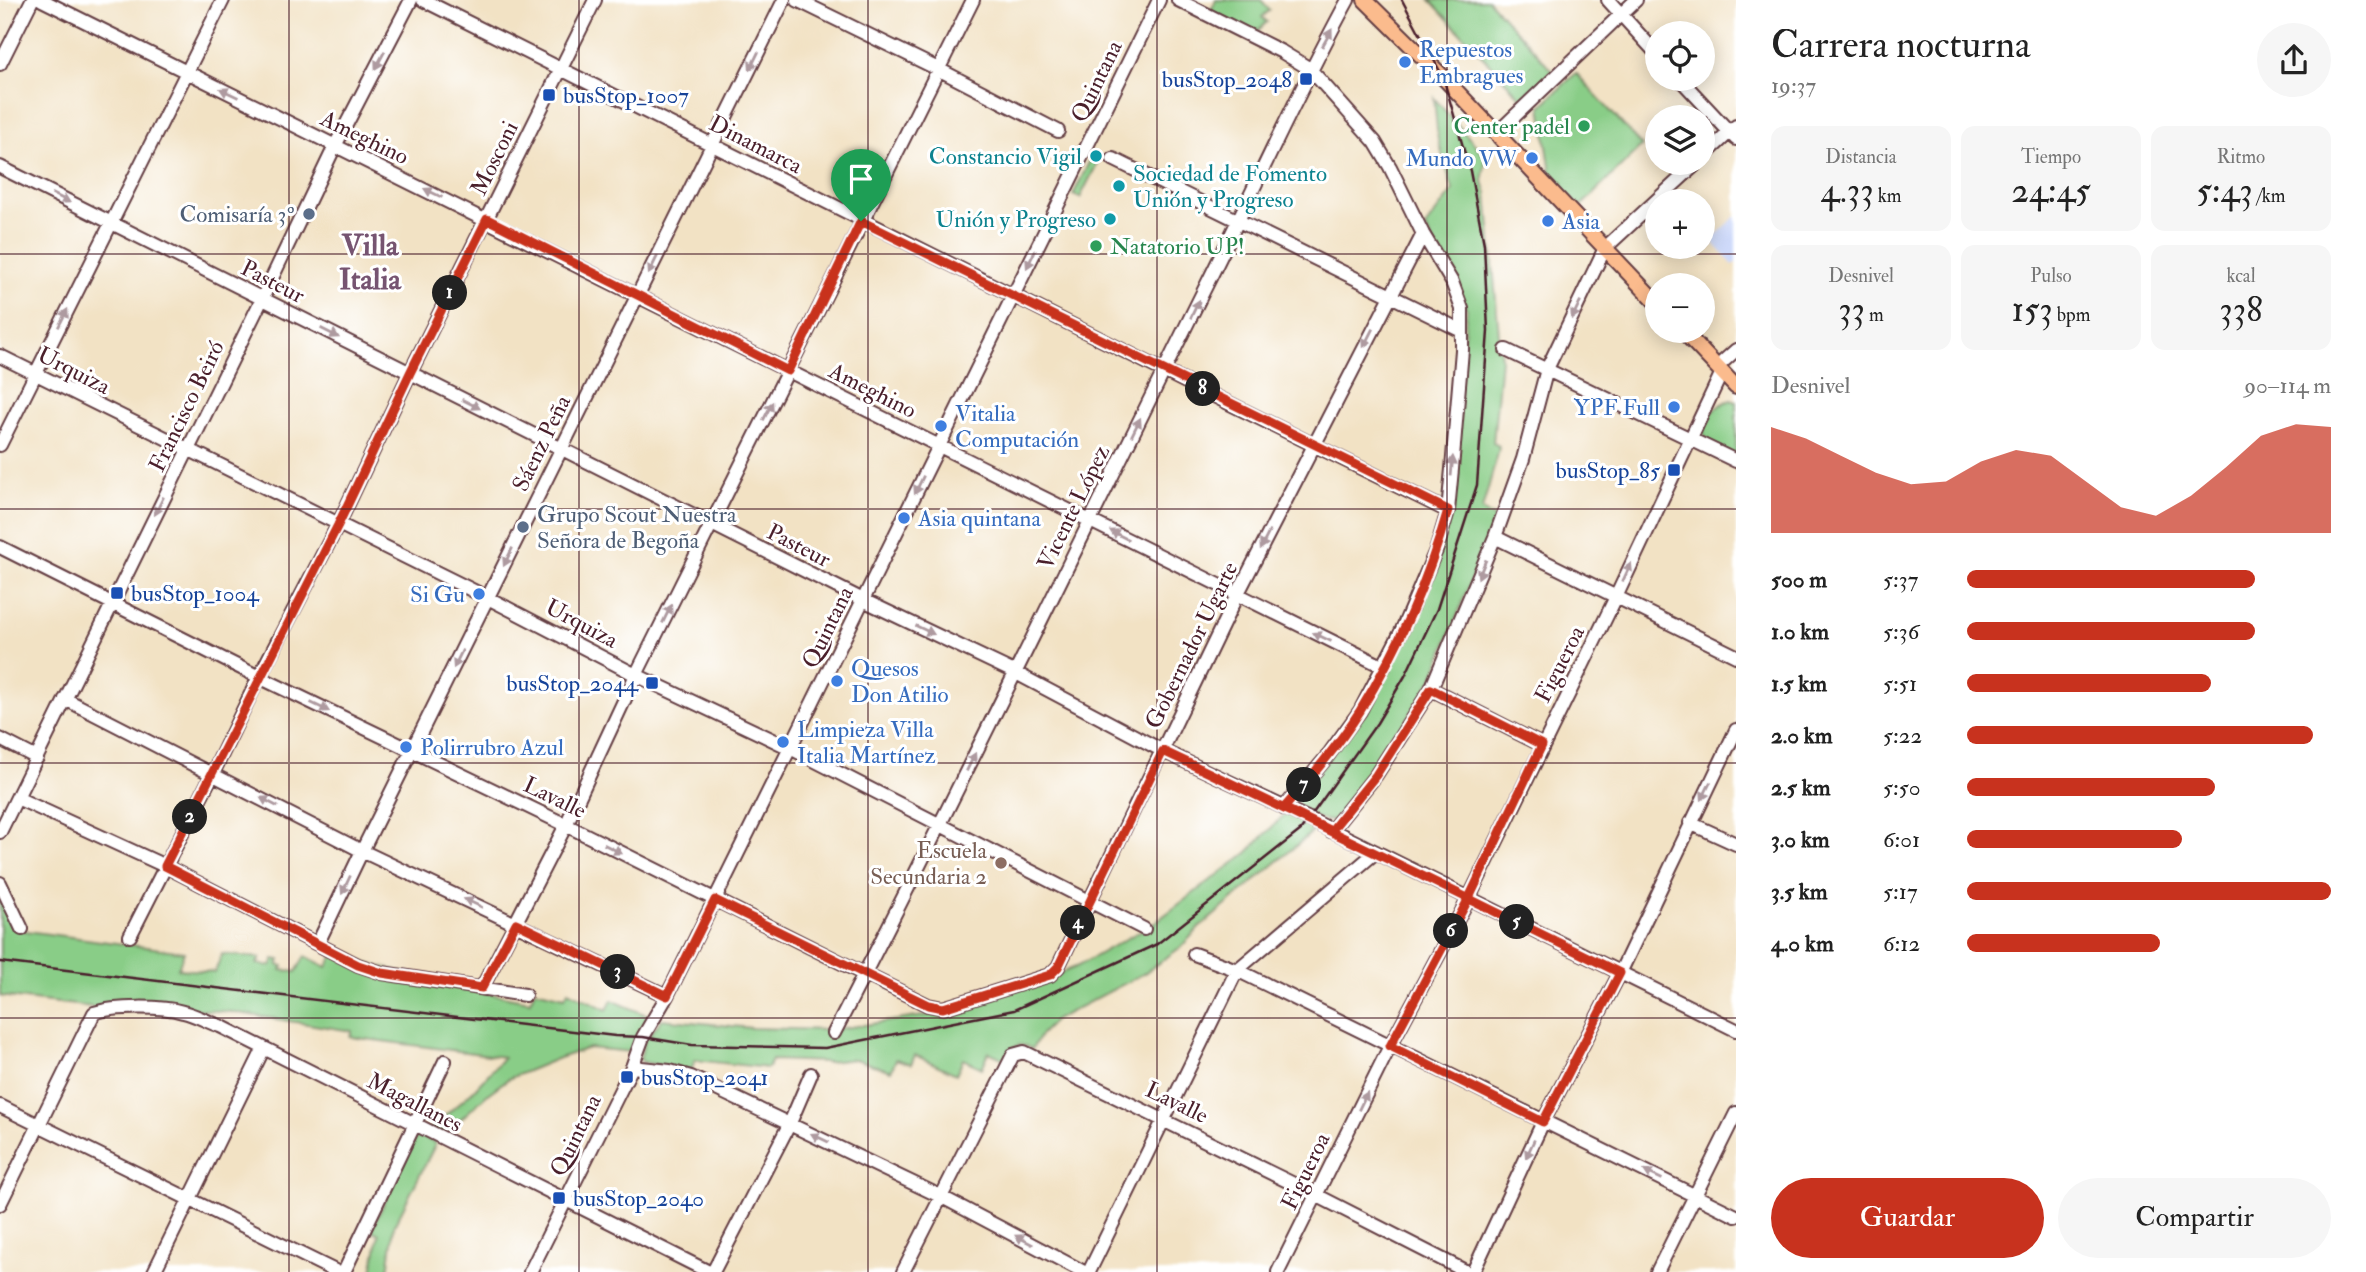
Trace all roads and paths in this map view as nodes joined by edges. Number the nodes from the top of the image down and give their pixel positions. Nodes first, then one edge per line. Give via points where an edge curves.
1 (32, 0) edge
2 (42, 0) edge
3 (223, 0) edge
4 (411, 0) edge
5 (423, 0) edge
6 (596, 0) edge
7 (784, 0) edge
8 (797, 0) edge
9 (973, 0) edge
10 (1159, 0) edge
11 (1178, 0) edge
12 (1348, 0) edge
13 (1365, 0) edge
14 (1608, 0) edge
15 (1636, 0) edge
16 (1621, 14) junction
17 (1645, 41) edge
18 (0, 64) edge
19 (938, 69) junction
20 (1310, 69) junction
21 (561, 70) junction
22 (187, 72) junction
23 (1693, 91) edge
24 (1058, 131) dead end
25 (1734, 132) edge
26 (1496, 134) junction
27 (335, 146) junction
28 (712, 146) junction
29 (1715, 147) edge
30 (1113, 159) dead end
31 (0, 167) edge
32 (1684, 175) edge
33 (487, 219) junction
34 (1239, 220) junction
35 (861, 221) junction
36 (111, 223) junction
37 (1423, 234) junction
38 (1605, 248) junction
39 (1645, 290) edge
40 (638, 296) junction
41 (1389, 296) junction
42 (1012, 297) junction
43 (262, 299) junction
44 (1462, 331) junction
45 (1694, 343) edge
46 (1506, 350) dead end
47 (1736, 350) edge
48 (0, 356) edge
49 (1547, 369) junction
50 (1719, 369) junction
51 (1164, 370) junction
52 (788, 371) junction
53 (410, 373) junction
54 (36, 374) junction
55 (1736, 387) edge
56 (1689, 438) junction
57 (0, 445) edge
58 (1314, 445) junction
59 (938, 446) junction
60 (561, 449) junction
61 (187, 450) junction
62 (1736, 461) edge
63 (1448, 510) junction
64 (1090, 520) junction
65 (711, 524) junction
66 (338, 525) junction
67 (1495, 537) junction
68 (0, 547) edge
69 (1237, 595) junction
70 (1616, 597) junction
71 (488, 598) junction
72 (863, 600) junction
73 (112, 603) junction
74 (1736, 656) edge
75 (1384, 667) junction
76 (1014, 672) junction
77 (636, 676) junction
78 (258, 677) junction
79 (1431, 689) junction
80 (65, 699) junction
81 (1736, 730) edge
82 (0, 739) edge
83 (1542, 745) junction
84 (790, 748) junction
85 (412, 751) junction
86 (1163, 751) junction
87 (37, 758) junction
88 (213, 773) junction
89 (17, 799) junction
90 (1284, 808) junction
91 (1690, 823) junction
92 (941, 824) junction
93 (566, 825) junction
94 (1331, 831) junction
95 (0, 832) edge
96 (1736, 844) edge
97 (362, 851) junction
98 (1376, 852) junction
99 (165, 866) junction
100 (0, 883) edge
101 (1469, 898) junction
102 (715, 900) junction
103 (1088, 901) junction
104 (516, 923) junction
105 (22, 929) dead end
106 (1144, 929) dead end
107 (130, 936) dead end
108 (318, 943) junction
109 (1194, 954) dead end
110 (1237, 970) junction
111 (1620, 973) junction
112 (864, 974) junction
113 (482, 988) junction
114 (525, 995) dead end
115 (667, 996) junction
116 (943, 1008) joint
117 (1736, 1030) edge
118 (834, 1033) dead end
119 (1390, 1046) junction
120 (263, 1050) junction
121 (445, 1061) dead end
122 (632, 1067) junction
123 (811, 1074) dead end
124 (0, 1106) edge
125 (1736, 1113) edge
126 (1164, 1119) junction
127 (1543, 1122) junction
128 (790, 1123) junction
129 (38, 1125) junction
130 (414, 1125) junction
131 (1316, 1195) junction
132 (1695, 1196) junction
133 (942, 1197) junction
134 (190, 1200) junction
135 (565, 1201) junction
136 (0, 1203) edge
137 (1736, 1216) edge
138 (154, 1272) edge
139 (337, 1272) edge
140 (344, 1272) edge
141 (530, 1272) edge
142 (711, 1272) edge
143 (903, 1272) edge
144 (1087, 1272) edge
145 (1278, 1272) edge
146 (1467, 1272) edge
147 (1473, 1272) edge
148 (1657, 1272) edge

1 - 18 street
2 - 22 street, Ameghino
3 - 22 street
4 -> 27 street, Francisco Beiró
5 - 21 street, Dinamarca
6 - 21 street, Mosconi
7 -> 28 street, Sáenz Peña
8 - 19 street
9 - 19 street
10 -> 42 street, Quintana
11 - 20 street
20 -> 12 street, Vicente López
13 - 26 main road
14 - 16 street
15 - 16 street
16 - 17 street
16 - 26 street
19 - 24 street
19 - 35 street
20 - 34 street, Vicente López
20 - 37 street via 1375,142
21 - 28 street, Dinamarca
21 - 33 street, Mosconi
27 -> 22 street, Ameghino
22 - 36 street
23 - 25 street
25 - 29 street
26 - 38 main road
33 -> 27 street, Ameghino
27 - 43 street, Francisco Beiró
28 - 35 street, Dinamarca
28 -> 40 street, Sáenz Peña
30 - 34 street
31 -> 36 street, Pasteur
32 - 38 street
33 - 40 street, Ameghino
33 - 53 street, Mosconi
34 - 41 street
51 -> 34 street, Vicente López
35 - 42 street, Dinamarca
35 - 52 street
36 - 43 street, Pasteur
54 -> 36 street
37 - 41 street, Gobernador Ugarte
37 - 44 street via 1452,282 1462,309
38 - 39 main road
38 -> 49 street
40 - 52 street, Ameghino
40 - 60 street, Sáenz Peña
41 - 44 street
41 -> 58 street, Gobernador Ugarte
42 - 51 street, Dinamarca
42 - 59 street, Quintana
43 -> 53 street, Pasteur
43 - 61 street, Francisco Beiró
63 -> 44 street
45 - 50 main road
46 - 49 street
47 - 50 street
48 - 54 street, Urquiza
49 - 56 street
49 - 67 street via 1523,459
50 - 55 main road
50 - 56 street, Figueroa
51 - 58 street, Dinamarca
64 -> 51 street, Vicente López
52 - 59 street, Ameghino
65 -> 52 street
53 -> 60 street, Pasteur
53 - 66 street, Mosconi
54 - 57 street
54 - 61 street, Urquiza
56 - 62 street
70 -> 56 street, Figueroa
58 - 63 street, Dinamarca
58 -> 69 street, Gobernador Ugarte
59 - 64 street, Ameghino
59 -> 72 street, Quintana
60 - 65 street, Pasteur
60 -> 71 street, Sáenz Peña
61 - 66 street, Urquiza
61 -> 73 street, Francisco Beiró
63 - 75 street via 1437,548
69 -> 64 street, Ameghino
64 - 76 street, Vicente López
65 - 72 street, Pasteur
77 -> 65 street
66 - 71 street, Urquiza
66 - 78 street, Mosconi
67 - 70 street
67 -> 79 street
68 - 73 street, Lavalle
75 -> 69 street, Ameghino
69 - 86 street, Gobernador Ugarte
70 - 74 street
70 - 83 street, Figueroa
71 - 77 street, Urquiza
71 -> 85 street, Sáenz Peña
72 -> 76 street, Pasteur
72 - 84 street, Quintana
73 - 78 street, Lavalle
73 - 80 street, Francisco Beiró
75 - 90 street via 1360,711
76 - 86 street, Pasteur
92 -> 76 street, Vicente López
77 - 84 street, Urquiza
77 - 93 street
78 -> 85 street, Lavalle
78 - 88 street, Mosconi
79 - 83 street
79 - 94 street via 1376,775
80 - 87 street, Francisco Beiró
80 - 88 street
81 -> 91 street
82 - 87 street
83 - 101 street, Figueroa
84 - 92 street, Urquiza
84 - 102 street, Quintana
85 - 93 street, Lavalle
85 - 97 street, Sáenz Peña
86 - 90 street, Pasteur
86 - 103 street, Gobernador Ugarte
87 - 89 street, Francisco Beiró
97 -> 88 street
88 - 99 street, Mosconi
89 - 95 street, Francisco Beiró
89 - 99 street
90 - 94 street, Pasteur
91 - 96 street
91 - 111 street
92 - 103 street, Urquiza
92 - 112 street, Vicente López
93 -> 102 street, Lavalle
93 - 104 street
94 - 98 street, Pasteur
104 -> 97 street
97 -> 108 street, Sáenz Peña
98 - 101 street, Pasteur
98 - 110 street
99 - 107 street, Mosconi
99 - 108 street
100 - 105 street
101 - 111 street, Pasteur
101 - 119 street, Figueroa
102 - 112 street, Lavalle
102 - 115 street, Quintana
103 - 106 street, Urquiza
103 - 116 street, Gobernador Ugarte via 1050,975
104 - 113 street
104 - 115 street
108 - 113 street via 382,973
109 - 110 street
110 - 119 street
110 - 126 street
111 - 117 street, Pasteur
111 - 127 street
112 - 116 street, Lavalle
112 - 118 street, Vicente López
113 - 114 street
115 - 122 street, Quintana
119 - 127 street
131 -> 119 street, Figueroa
120 - 129 street, Magallanes via 182,1012 105,1009 94,1013
120 - 130 street, Magallanes
120 - 134 street
121 - 130 street
122 - 128 street via 691,1077
122 - 135 street, Quintana
123 - 128 street
124 - 129 street
125 - 132 street
126 - 131 street, Lavalle
126 - 133 street, Lavalle via 1018,1052
126 - 144 street
132 -> 127 street
127 -> 147 street
133 -> 128 street
128 - 142 street
129 - 134 street
129 - 136 street
130 - 135 street, Magallanes
130 - 140 street
131 - 145 street, Figueroa
131 - 146 street, Lavalle
132 - 137 street
132 - 148 street
133 - 143 street
144 -> 133 street
134 - 138 street
134 - 139 street
135 - 141 street, Quintana
135 - 142 street, Magallanes

